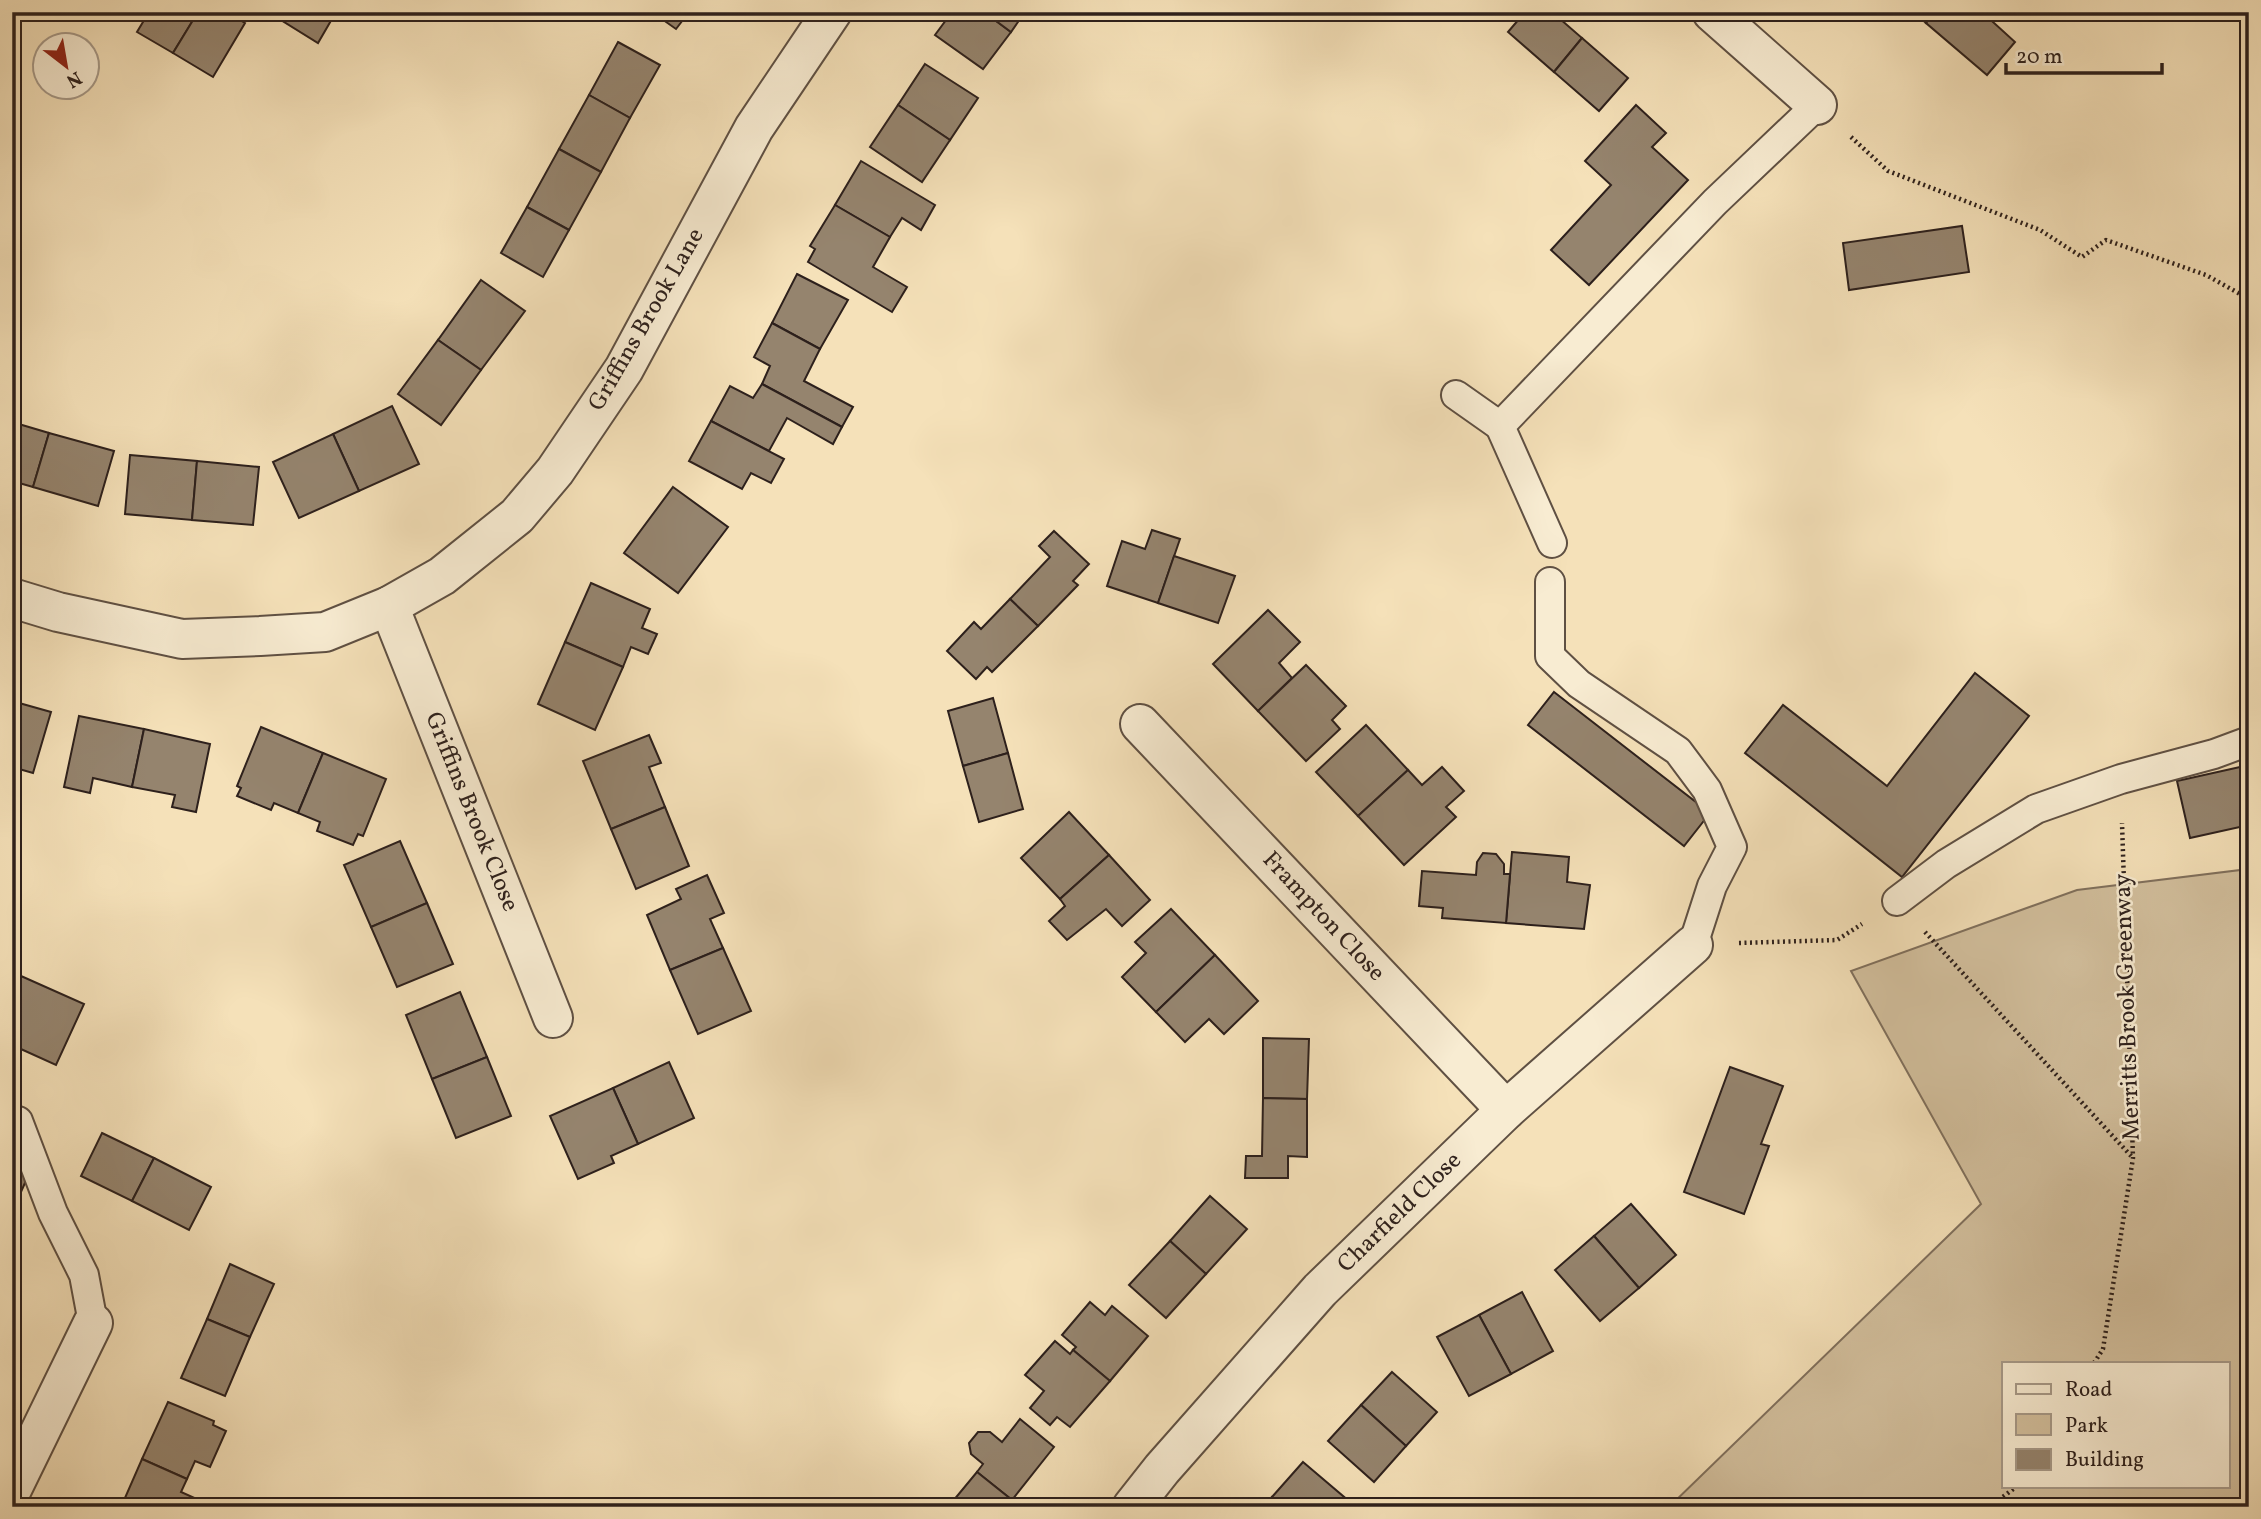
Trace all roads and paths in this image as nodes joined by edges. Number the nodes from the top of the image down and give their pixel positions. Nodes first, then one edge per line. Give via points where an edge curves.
1 (832, 12) edge
2 (1712, 12) edge
3 (1817, 105) junction
4 (2249, 299) edge
5 (1456, 395) dead end
6 (1500, 426) junction
7 (1552, 543) dead end
8 (1550, 583) dead end
9 (12, 598) edge
10 (389, 606) junction
11 (1140, 724) dead end
12 (2249, 741) edge
13 (2121, 779) junction
14 (1897, 901) junction
15 (1693, 945) junction
16 (553, 1018) dead end
17 (1506, 1110) junction
18 (18, 1121) dead end
19 (2133, 1158) junction
20 (93, 1323) joint
21 (2095, 1362) edge
22 (2014, 1488) edge
23 (12, 1489) edge
24 (1132, 1507) edge
25 (1990, 1507) edge

1 - 10 street, Griffins Brook Lane via 754,128 624,369 555,471 517,516 442,576
2 - 3 street
3 - 4 path via 1888,171 2040,230 2082,257 2106,240 2206,275
3 - 6 lane via 1714,202
5 - 6 lane
6 - 7 lane
8 - 15 lane via 1550,656 1579,684 1678,751 1707,790 1732,847
9 - 10 street, Griffins Brook Lane via 182,639 325,632
10 - 16 street, Griffins Brook Close
11 - 17 street, Frampton Close
12 - 13 lane
13 - 14 lane via 2036,809
13 - 19 path, Merritts Brook Greenway
14 - 15 path via 1837,940
14 - 19 path
15 - 17 street, Charfield Close
17 - 24 street, Charfield Close via 1320,1290
18 - 20 lane via 53,1213 83,1275
19 - 21 path, Merritts Brook Greenway via 2103,1349
20 - 23 street
22 - 25 path

